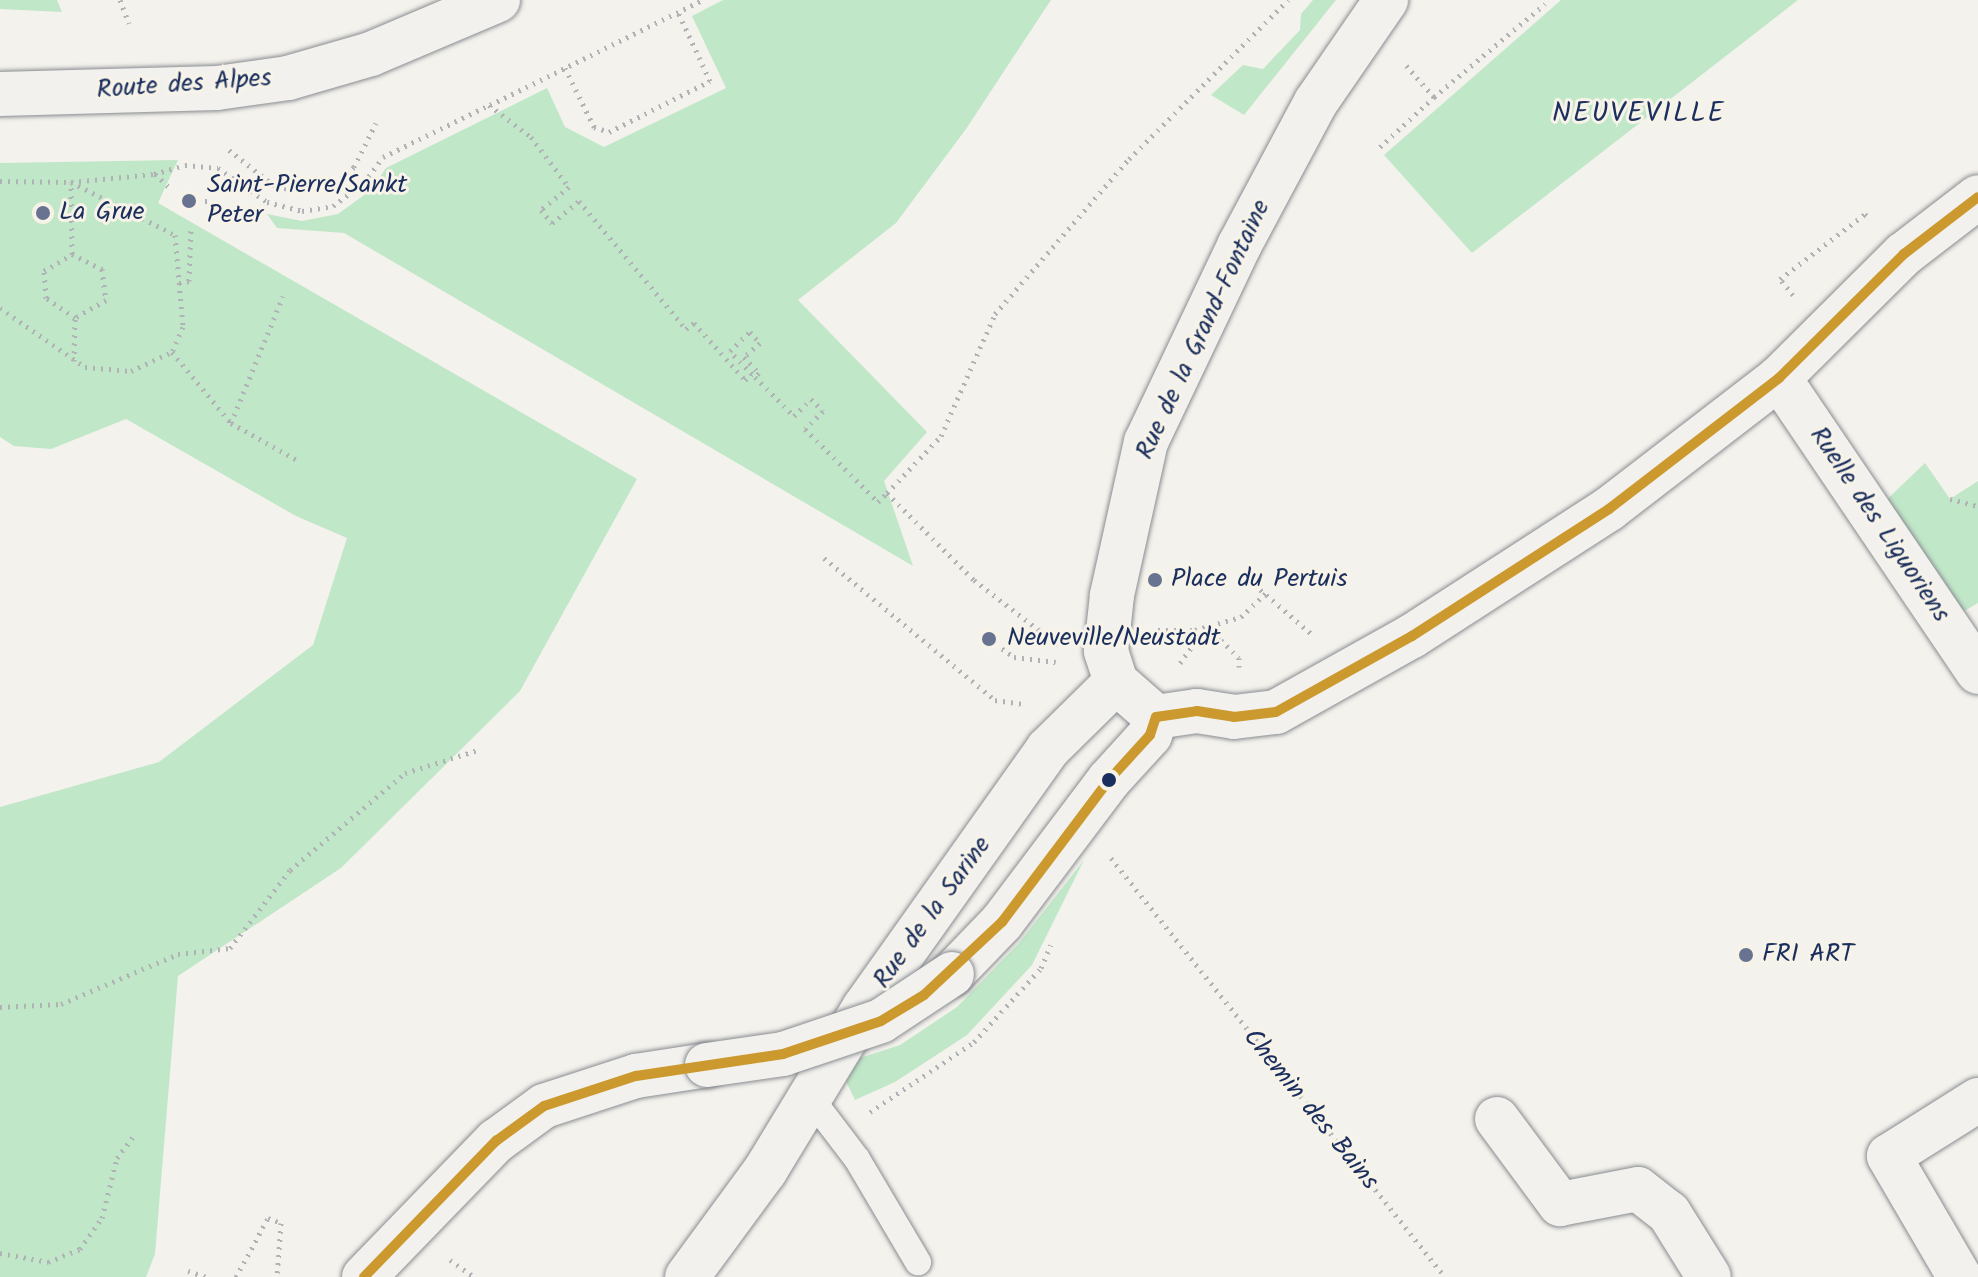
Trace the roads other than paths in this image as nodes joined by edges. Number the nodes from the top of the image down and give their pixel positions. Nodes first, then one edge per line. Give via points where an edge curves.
1 (498, 0) edge
2 (1386, 0) edge
3 (0, 94) edge
4 (1978, 197) edge
5 (1779, 378) junction
6 (1978, 672) edge
7 (1116, 682) junction
8 (1156, 717) junction
9 (809, 1096) junction
10 (1978, 1100) edge
11 (1497, 1119) dead end
12 (918, 1262) dead end
13 (1964, 1272) edge
14 (364, 1277) edge
15 (687, 1277) edge
16 (1709, 1277) edge

1 - 3 street, Route des Alpes via 371,54 288,78 217,88
2 - 7 street, Rue de la Grand-Fontaine via 1316,102 1239,246 1146,442 1107,630 1106,651
4 - 5 street via 1904,254
5 - 6 street, Ruelle des Liguoriens
5 - 8 street via 1609,509 1276,712 1234,717 1197,711
7 - 8 street
7 - 9 street, Rue de la Sarine via 1048,749 864,1008
8 - 14 street, bridge via 1150,735 1109,780 1002,922 952,974 881,1021 783,1054 636,1076 544,1106 496,1141
9 - 12 lane via 857,1159
9 - 15 street, Rue de la Sarine via 765,1171
10 - 13 street via 1889,1156
11 - 16 street via 1560,1204 1638,1189 1669,1213

